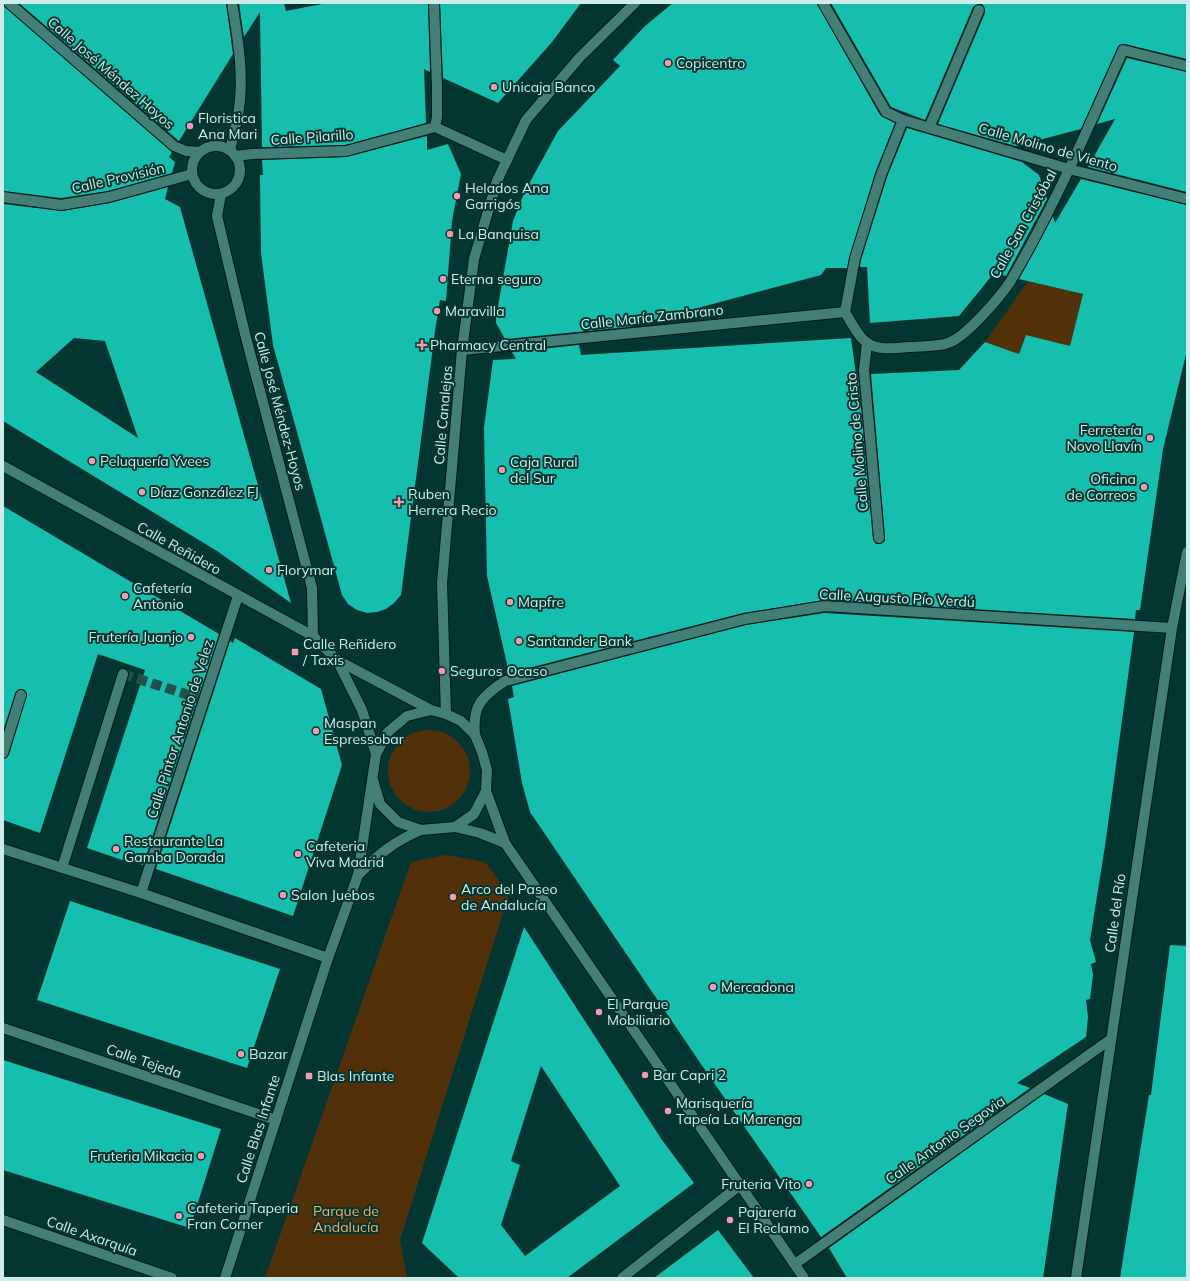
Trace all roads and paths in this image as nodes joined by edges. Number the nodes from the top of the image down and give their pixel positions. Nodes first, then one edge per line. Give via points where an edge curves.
1 (9, 3) edge
2 (232, 3) edge
3 (434, 3) edge
4 (635, 3) edge
5 (823, 3) edge
6 (979, 10) dead end
7 (1187, 66) edge
8 (903, 120) junction
9 (435, 128) junction
10 (929, 128) junction
11 (200, 152) junction
12 (233, 153) junction
13 (507, 160) junction
14 (1069, 169) junction
15 (192, 174) junction
16 (221, 194) junction
17 (3, 197) edge
18 (1187, 199) edge
19 (845, 312) junction
20 (867, 343) junction
21 (462, 350) junction
22 (4, 468) edge
23 (879, 538) dead end
24 (1187, 552) edge
25 (238, 596) junction
26 (1172, 628) junction
27 (312, 636) junction
28 (337, 660) junction
29 (123, 674) dead end
30 (21, 695) dead end
31 (431, 710) junction
32 (446, 714) junction
33 (475, 734) junction
34 (3, 753) edge
35 (376, 754) junction
36 (372, 776) junction
37 (486, 791) junction
38 (455, 827) junction
39 (421, 830) junction
40 (505, 843) junction
41 (3, 848) edge
42 (62, 868) junction
43 (358, 875) junction
44 (141, 893) junction
45 (328, 958) junction
46 (3, 1028) edge
47 (1111, 1039) junction
48 (276, 1120) junction
49 (740, 1185) junction
50 (3, 1220) edge
51 (795, 1264) junction
52 (172, 1278) edge
53 (225, 1278) edge
54 (622, 1278) edge
55 (804, 1278) edge
56 (1076, 1278) edge

1 - 11 street, Calle José Méndez Hoyos via 174,146 186,151
2 - 12 street via 240,63 240,98
3 - 9 street via 438,117
4 - 13 street, Calle Canalejas via 580,57 526,120
5 - 8 street, Calle Molino de Viento via 886,112
6 - 10 street
7 - 14 street, Calle San Cristóbal via 1123,50
8 - 10 street, Calle Molino de Viento
8 - 19 street via 881,175 855,258
9 - 12 street, Calle Pilarillo via 346,151
9 - 13 street
10 - 14 street, Calle Molino de Viento
11 - 12 street via 214,146
11 - 15 street via 194,159
12 - 16 street via 240,167 238,179 234,186
13 - 21 street, Calle Canalejas via 497,181 474,259
14 - 18 street, Calle Molino de Viento
14 - 20 street, Calle San Cristóbal via 1009,283 970,329 949,343 884,349
15 - 16 street via 194,182 206,193
15 - 17 street, Calle Provisión via 109,197 61,205
16 - 27 street, Calle José Méndez-Hoyos via 217,216 245,334 312,588
19 - 20 street
19 - 21 street, Calle María Zambrano
20 - 23 street, Calle Molino de Cristo via 864,370
21 - 32 street, Calle Canalejas via 442,583
22 - 25 street, Calle Reñidero
24 - 26 street, Calle del Río
25 - 27 street, Calle Reñidero
25 - 44 street, Calle Pintor Antonio de Velez
26 - 33 street, Calle Augusto Pío Verdú via 825,606 746,619 505,681 492,689 480,702 473,719
26 - 47 street, Calle del Río
27 - 28 street, Calle Reñidero
28 - 31 street, Calle Reñidero
28 - 35 street, Calle Reñidero via 362,710
29 - 42 street
30 - 34 street
31 - 32 street
31 - 35 street via 407,716 388,732
32 - 33 street via 461,721
33 - 37 street via 487,770
35 - 36 street
36 - 39 street via 380,804 398,822
36 - 43 street, Calle Blas Infante
37 - 38 street via 474,814
37 - 40 street
38 - 39 street
38 - 40 street
39 - 43 street, Calle Blas Infante via 384,850
40 - 49 street
41 - 42 street
42 - 44 street
43 - 45 street, Calle Blas Infante
44 - 45 street
45 - 48 street, Calle Blas Infante
46 - 48 street, Calle Tejeda
47 - 51 street, Calle Antonio Segovia
47 - 56 street, Calle del Río
48 - 53 street, Calle Blas Infante
49 - 51 street
49 - 54 street
50 - 52 street, Calle Axarquía
51 - 55 street

